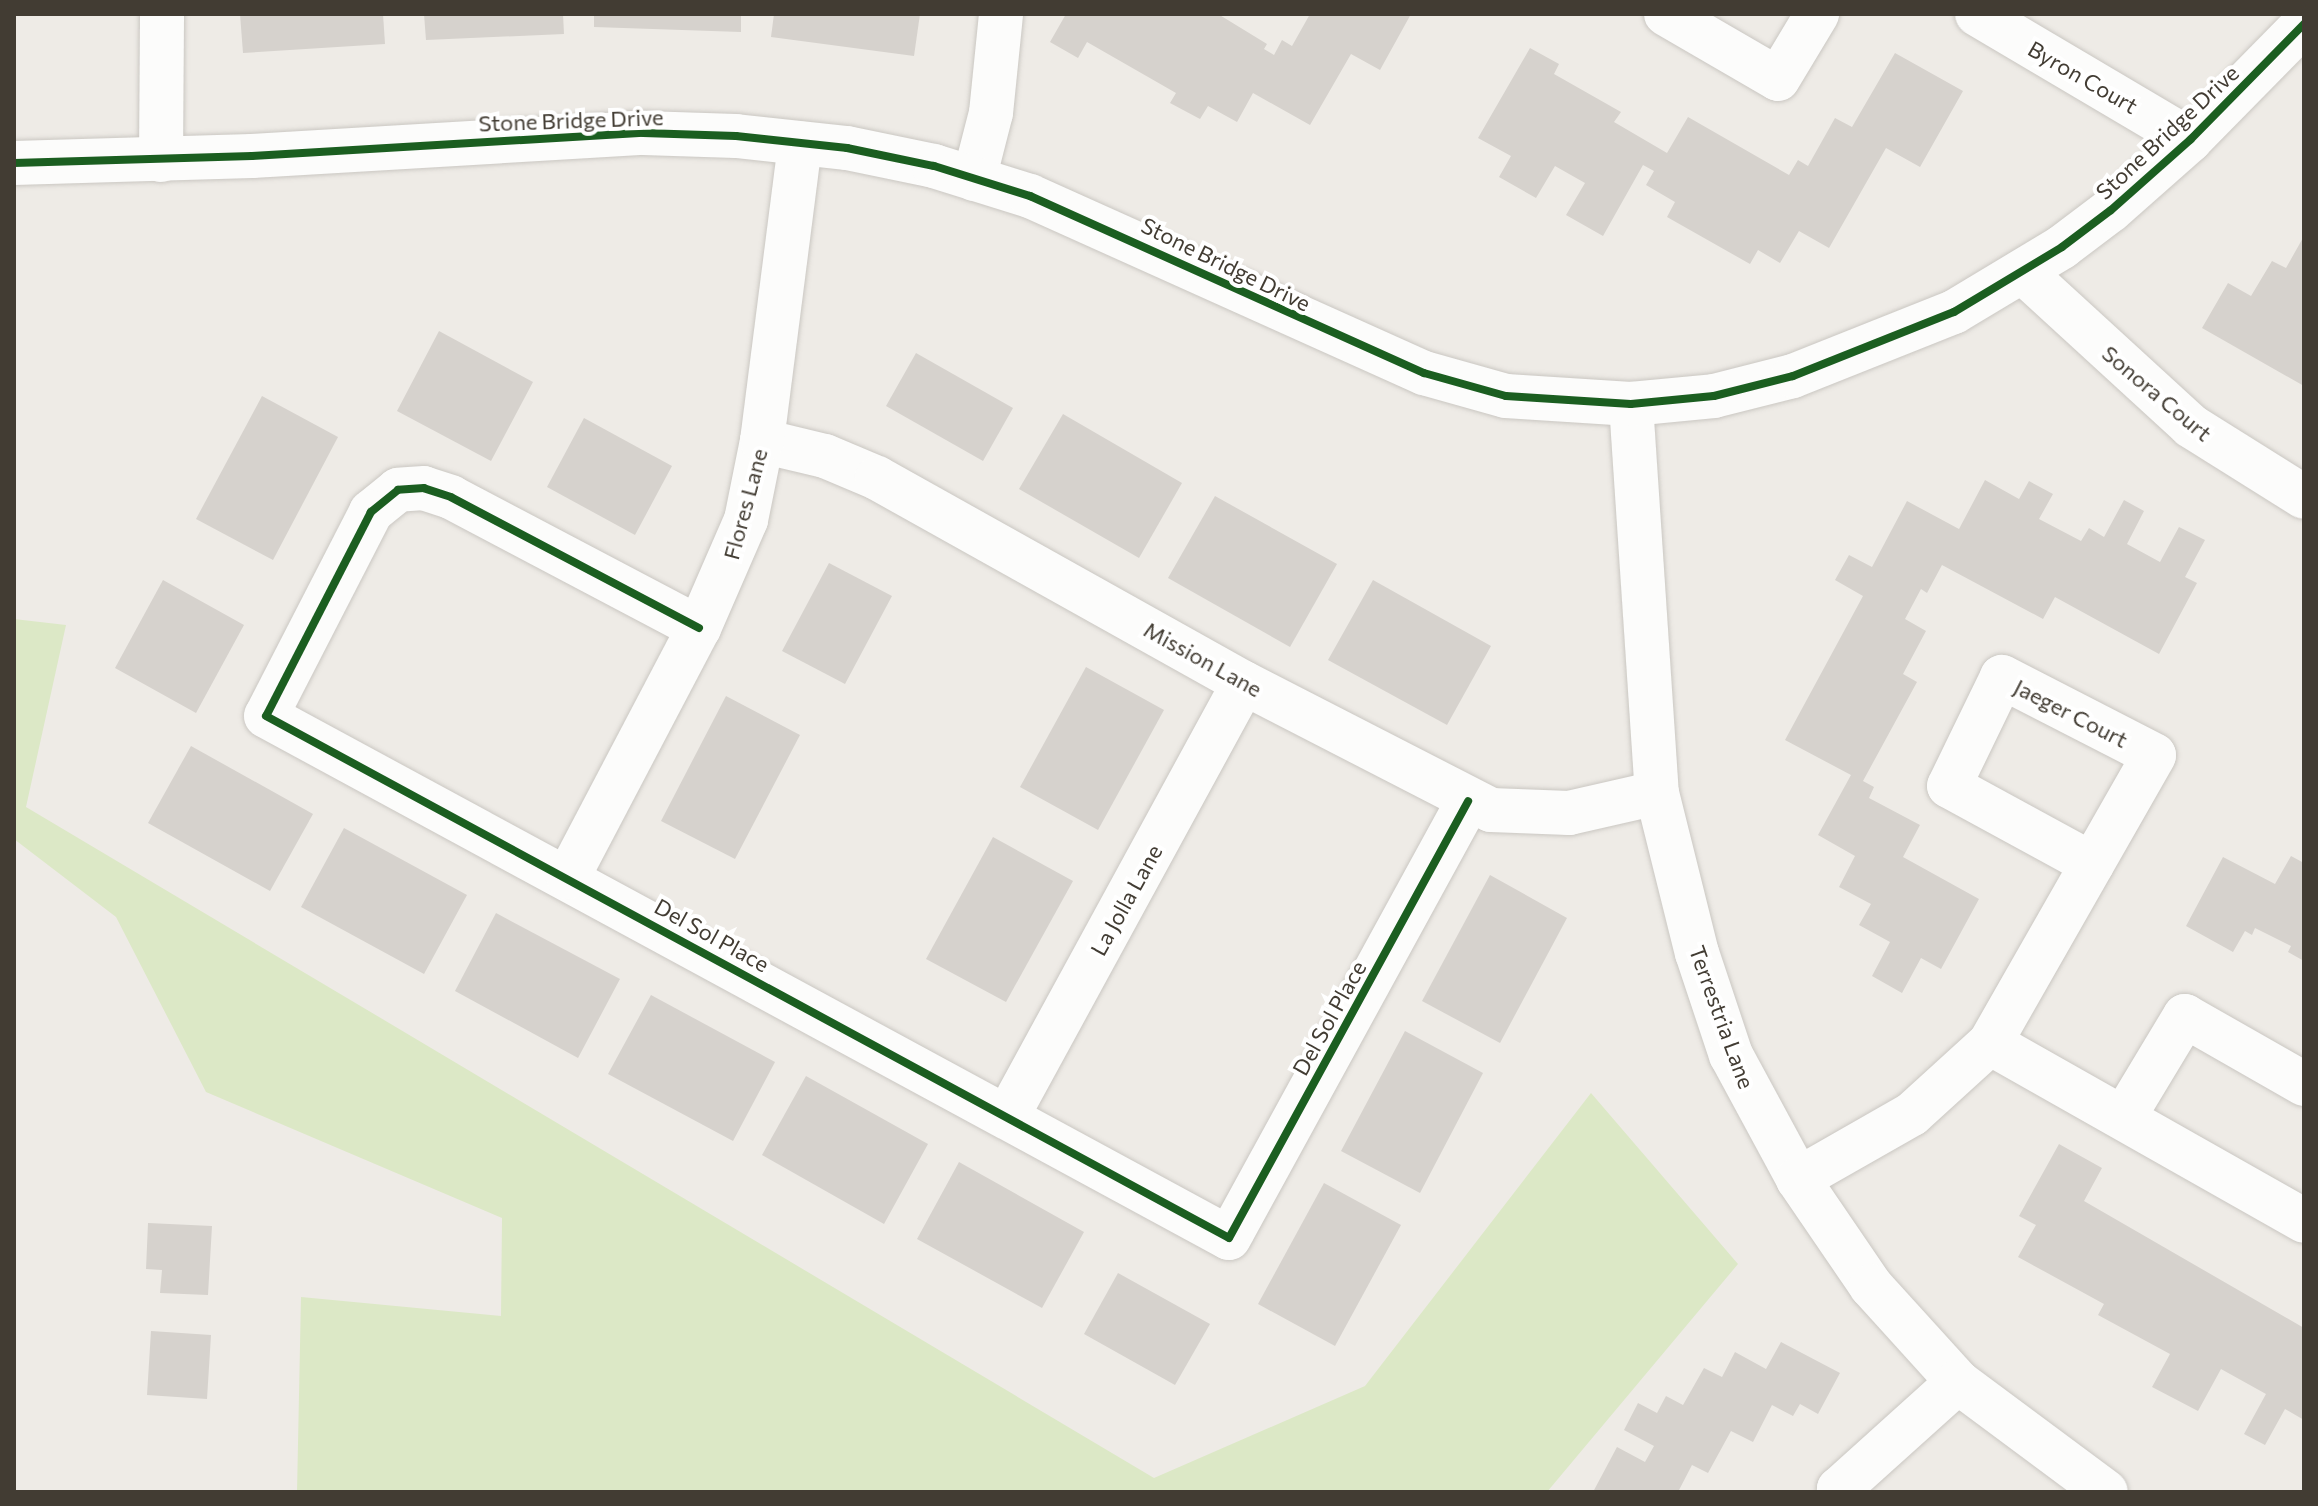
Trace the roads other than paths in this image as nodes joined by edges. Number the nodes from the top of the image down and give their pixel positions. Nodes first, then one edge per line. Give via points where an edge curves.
1 (162, 14) edge
2 (1001, 14) edge
3 (1666, 14) edge
4 (1817, 14) edge
5 (1977, 14) edge
6 (2304, 24) edge
7 (2190, 140) junction
8 (800, 143) junction
9 (161, 160) junction
10 (14, 163) edge
11 (974, 179) junction
12 (2023, 272) junction
13 (1631, 404) junction
14 (762, 441) junction
15 (2304, 497) edge
16 (699, 628) junction
17 (1244, 683) junction
18 (1657, 793) junction
19 (1468, 801) junction
20 (2092, 864) junction
21 (568, 877) junction
22 (1990, 1043) junction
23 (2304, 1084) edge
24 (1007, 1117) junction
25 (2124, 1117) junction
26 (1798, 1179) junction
27 (2304, 1221) edge
28 (1958, 1382) junction
29 (1844, 1492) edge
30 (2106, 1492) edge

1 - 9 street
2 - 11 street via 991,113
3 - 4 street via 1778,79
5 - 7 street, Byron Court
6 - 7 street, Stone Bridge Drive
7 - 12 street, Stone Bridge Drive via 2111,210
8 - 9 street, Stone Bridge Drive via 643,133
8 - 11 street, Stone Bridge Drive via 895,158
8 - 14 street, Flores Lane
9 - 10 street, Stone Bridge Drive
11 - 13 street, Stone Bridge Drive via 1110,229 1341,340 1424,373 1506,396
12 - 13 street, Stone Bridge Drive via 1916,330 1793,376 1714,396
12 - 15 street, Sonora Court via 2191,426
13 - 18 street, Terrestria Lane
14 - 16 street, Flores Lane via 734,555
14 - 17 street, Mission Lane via 825,456 877,478
16 - 21 street, Flores Lane
16 - 21 street, Del Sol Place via 451,497 424,488 398,490 371,512 266,716
17 - 19 street, Mission Lane
17 - 24 street, La Jolla Lane
18 - 19 street, Mission Lane via 1541,815 1491,810
18 - 26 street, Terrestria Lane via 1697,953 1731,1055
19 - 24 street, Del Sol Place via 1229,1238
20 - 20 street, Jaeger Court via 2154,755 2002,677 1949,786
20 - 22 street, Jaeger Court
21 - 24 street, Del Sol Place
22 - 25 street
22 - 26 street, Jaeger Court via 1912,1114
23 - 25 street via 2185,1016
25 - 27 street
26 - 28 street, Terrestria Lane via 1871,1286
28 - 29 street via 1839,1489
28 - 30 street, Terrestria Lane

